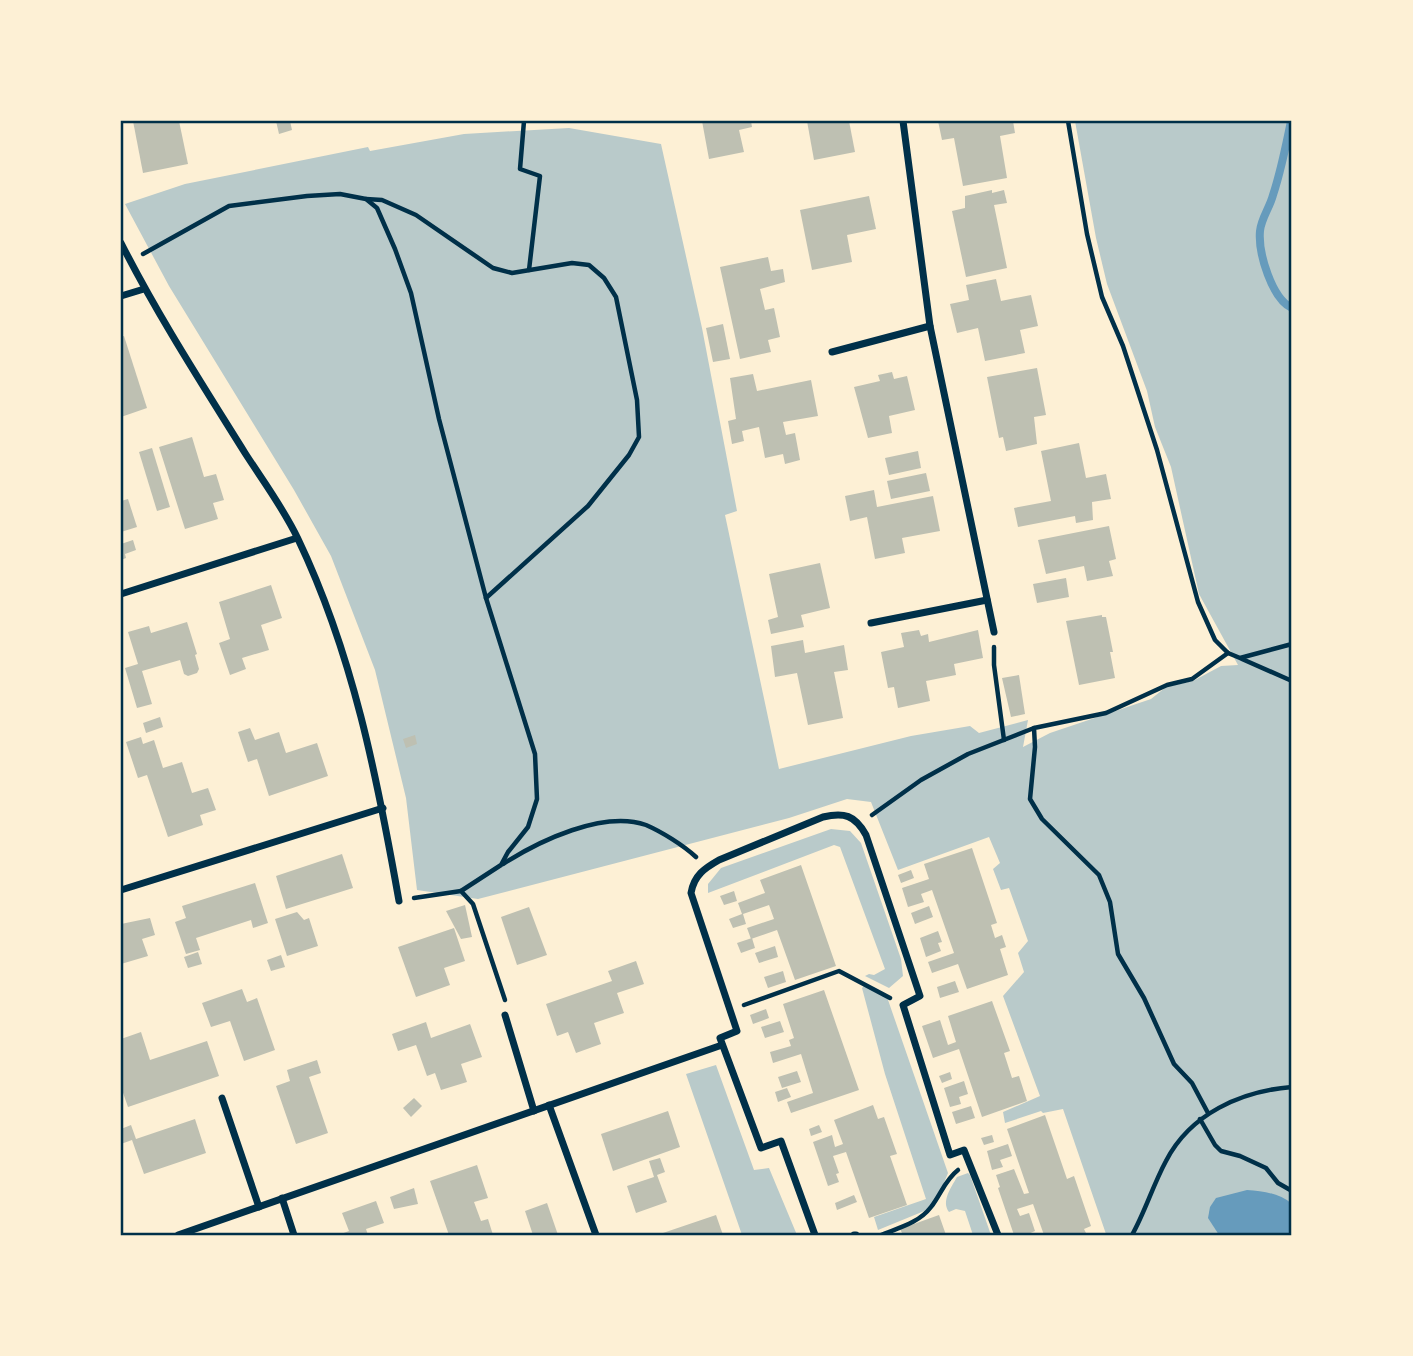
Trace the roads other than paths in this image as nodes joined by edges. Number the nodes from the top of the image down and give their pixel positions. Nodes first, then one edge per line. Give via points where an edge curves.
1 (903, 121) edge
2 (121, 243) edge
3 (144, 289) junction
4 (121, 296) edge
5 (930, 326) junction
6 (832, 352) dead end
7 (297, 538) junction
8 (121, 594) edge
9 (987, 600) junction
10 (871, 623) dead end
11 (994, 632) road end
12 (383, 808) junction
13 (121, 890) edge
14 (399, 901) road end
15 (505, 1015) road end
16 (722, 1045) junction
17 (222, 1098) dead end
18 (549, 1105) junction
19 (534, 1111) junction
20 (282, 1198) junction
21 (259, 1207) junction
22 (178, 1235) edge
23 (294, 1235) edge
24 (596, 1235) edge
25 (815, 1235) edge
26 (998, 1235) edge

1 - 5 street
2 - 3 street
3 - 4 street
3 - 7 street
5 - 6 street
5 - 9 street
7 - 8 street
7 - 12 street via 341,643
9 - 10 street
9 - 11 street
12 - 13 street
12 - 14 street
15 - 19 street
16 - 18 street
16 - 25 street via 761,1148 781,1141
16 - 26 street via 720,1038 737,1031 691,893 693,881 707,867 823,817 848,815 860,823 866,835 920,996 903,1005 950,1155 964,1150
17 - 21 street
18 - 19 street
18 - 24 street
19 - 20 street
20 - 21 street
20 - 23 street
21 - 22 street

